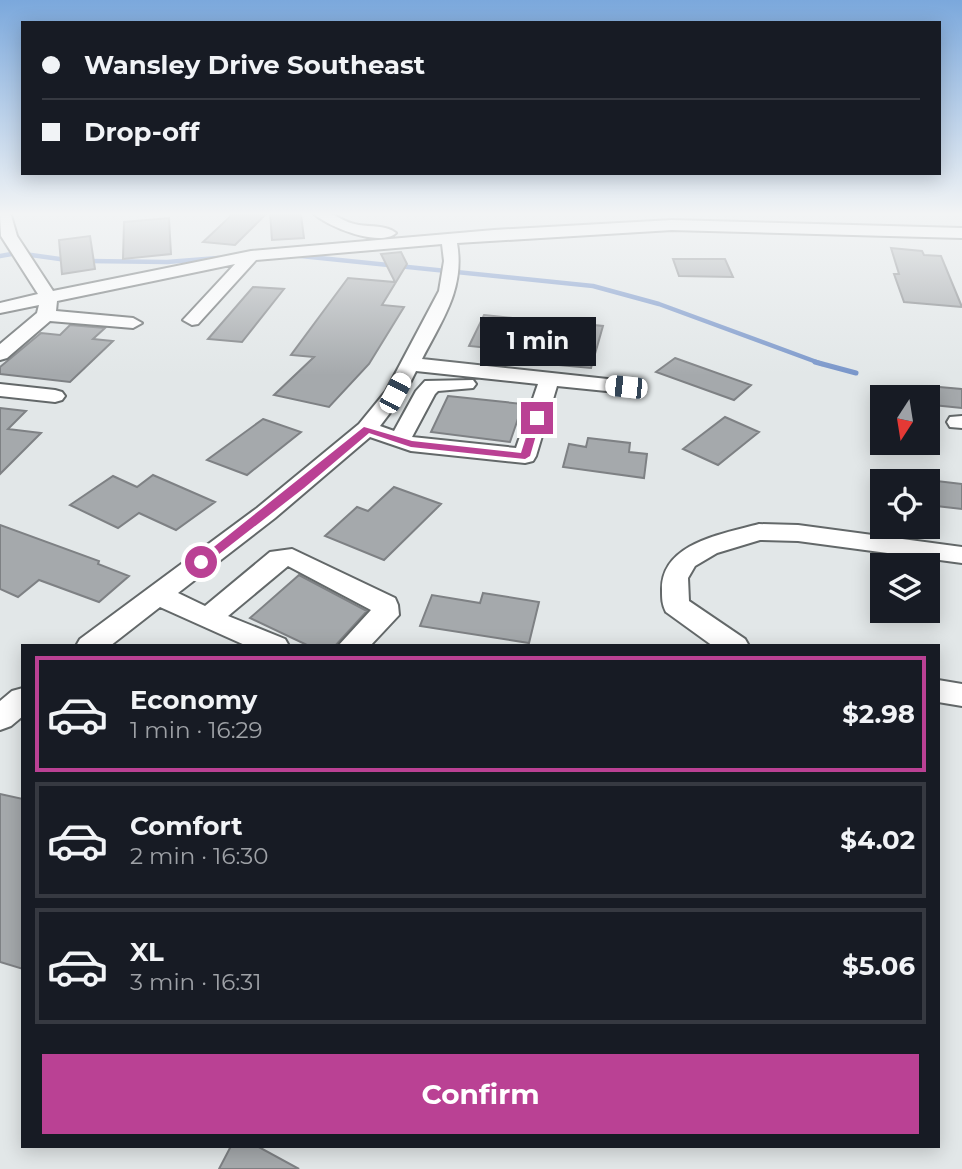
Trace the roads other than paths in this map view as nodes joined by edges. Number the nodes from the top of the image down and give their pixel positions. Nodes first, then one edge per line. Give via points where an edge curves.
1 (28, 267) edge
2 (190, 267) edge
3 (241, 267) edge
4 (451, 267) edge
5 (48, 306) junction
6 (0, 308) edge
7 (192, 320) dead end
8 (133, 323) dead end
9 (0, 354) edge
10 (410, 364) junction
11 (626, 387) dead end
12 (546, 388) junction
13 (0, 390) edge
14 (55, 396) dead end
15 (368, 429) junction
16 (400, 440) junction
17 (962, 555) edge
18 (158, 595) junction
19 (208, 619) junction
20 (93, 644) edge
21 (270, 644) edge
22 (354, 644) edge
23 (732, 644) edge
24 (940, 691) edge
25 (962, 695) edge
26 (21, 701) edge
27 (0, 718) edge

1 - 5 street
2 - 5 street
3 - 7 street
4 - 10 street via 448,291
5 - 6 street
5 - 8 street
5 - 9 street
10 - 12 street
10 - 15 street
11 - 12 street
12 - 16 street via 432,385
12 - 16 street via 525,456
13 - 14 street
15 - 16 street
15 - 18 street
17 - 23 street via 798,533 759,532 708,547 686,560 675,578 676,605
18 - 19 street
18 - 20 street
19 - 21 street
19 - 22 street via 279,558 292,558 385,605 385,615
24 - 25 street
26 - 27 street

